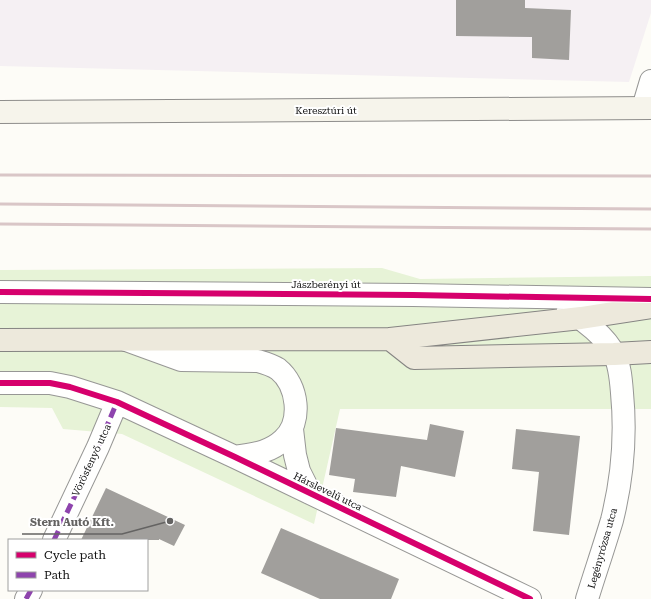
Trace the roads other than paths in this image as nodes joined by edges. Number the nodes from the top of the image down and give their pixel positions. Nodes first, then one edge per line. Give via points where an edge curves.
1 (651, 81) edge
2 (647, 108) edge
3 (0, 112) edge
4 (0, 292) edge
5 (548, 298) junction
6 (651, 299) edge
7 (651, 307) edge
8 (581, 318) junction
9 (123, 339) junction
10 (390, 339) junction
11 (0, 340) edge
12 (651, 352) edge
13 (614, 354) junction
14 (0, 383) edge
15 (117, 402) junction
16 (292, 429) junction
17 (235, 457) junction
18 (310, 493) junction
19 (54, 539) edge
20 (530, 599) edge
21 (587, 599) edge

1 - 2 street
2 - 3 main road, Keresztúri út
4 - 5 street, Jászberényi út
5 - 6 street, Jászberényi út
5 - 8 street, Jászberényi út
7 - 8 main road
8 - 10 main road
8 - 13 street, Jászberényi út via 603,339
9 - 10 main road
9 - 11 main road
9 - 16 street via 181,360 258,361 270,364 279,370 292,391 296,403 296,418
10 - 13 main road via 414,358
12 - 13 main road
13 - 21 street, Legényrózsa utca via 621,378 624,409 619,480 612,519
14 - 15 street via 50,383
15 - 17 street, Hárslevelű utca
15 - 19 street, Vörösfenyő utca
16 - 17 street via 284,440 263,452
16 - 18 street via 299,471
17 - 18 street, Hárslevelű utca
18 - 20 street, Hárslevelű utca

